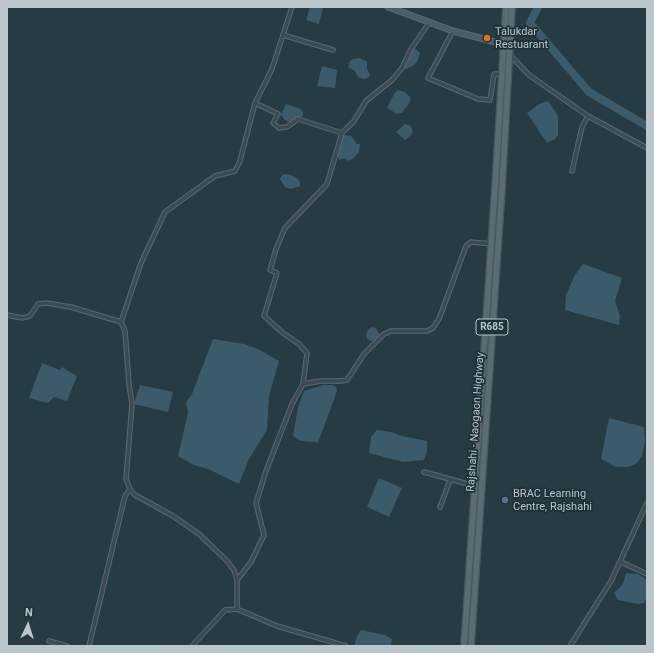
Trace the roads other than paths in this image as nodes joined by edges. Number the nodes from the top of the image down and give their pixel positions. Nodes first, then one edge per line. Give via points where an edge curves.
1 (292, 7) edge
2 (388, 7) edge
3 (506, 7) edge
4 (512, 7) edge
5 (429, 23) junction
6 (453, 31) junction
7 (284, 35) junction
8 (503, 44) junction
9 (333, 50) dead end
10 (509, 54) junction
11 (501, 74) junction
12 (255, 103) junction
13 (499, 111) junction
14 (506, 111) junction
15 (588, 116) junction
16 (342, 133) junction
17 (647, 148) edge
18 (572, 171) dead end
19 (491, 244) junction
20 (7, 316) edge
21 (121, 322) junction
22 (303, 384) junction
23 (424, 472) dead end
24 (450, 480) junction
25 (475, 486) junction
26 (130, 489) junction
27 (647, 503) edge
28 (440, 507) dead end
29 (621, 562) junction
30 (647, 574) edge
31 (237, 580) junction
32 (237, 609) junction
33 (465, 638) junction
34 (471, 638) junction
35 (50, 641) dead end
36 (67, 646) edge
37 (89, 646) edge
38 (192, 646) edge
39 (346, 646) edge
40 (464, 646) edge
41 (471, 646) edge
42 (570, 646) edge

1 - 7 street
2 - 5 main road
3 - 8 main road, Rajshahi - Naogaon Highway / R685
4 - 10 main road, Rajshahi - Naogaon Highway / R685
5 - 6 main road
5 - 16 street via 402,68 392,80 366,101 354,121
6 - 8 main road
6 - 11 street via 428,78 478,99 490,100 494,74
7 - 9 street
7 - 12 street via 272,69
8 - 11 main road, Rajshahi - Naogaon Highway / R685
10 - 14 main road, Rajshahi - Naogaon Highway / R685
10 - 15 street via 529,75
11 - 13 main road, Rajshahi - Naogaon Highway / R685
12 - 16 street via 278,114 273,123 279,128 287,127 298,119
12 - 21 street via 235,171 215,176 165,212 141,264
13 - 14 main road
13 - 19 main road, Rajshahi - Naogaon Highway / R685
14 - 34 main road, Rajshahi - Naogaon Highway / R685
15 - 17 street
15 - 18 street via 582,127
16 - 22 street via 327,184 285,228 270,270 277,273 264,316 307,353
19 - 22 street via 471,242 466,246 434,328 427,331 391,331 384,334 364,354 347,380
19 - 25 main road, Rajshahi - Naogaon Highway / R685
20 - 21 street via 30,316 38,304 46,303 71,307
21 - 26 street via 125,331 132,404 126,479
22 - 31 street via 292,404 256,503 264,535 251,562
23 - 24 street
24 - 25 street
24 - 28 street
25 - 33 main road, Rajshahi - Naogaon Highway / R685
26 - 31 street via 199,534 227,561 234,570
26 - 37 street via 125,496
27 - 29 street
29 - 30 street
29 - 42 street
31 - 32 street
32 - 38 street via 225,610
32 - 39 street via 277,626
33 - 34 main road
33 - 40 main road, Rajshahi - Naogaon Highway / R685
34 - 41 main road, Rajshahi - Naogaon Highway / R685
35 - 36 street

